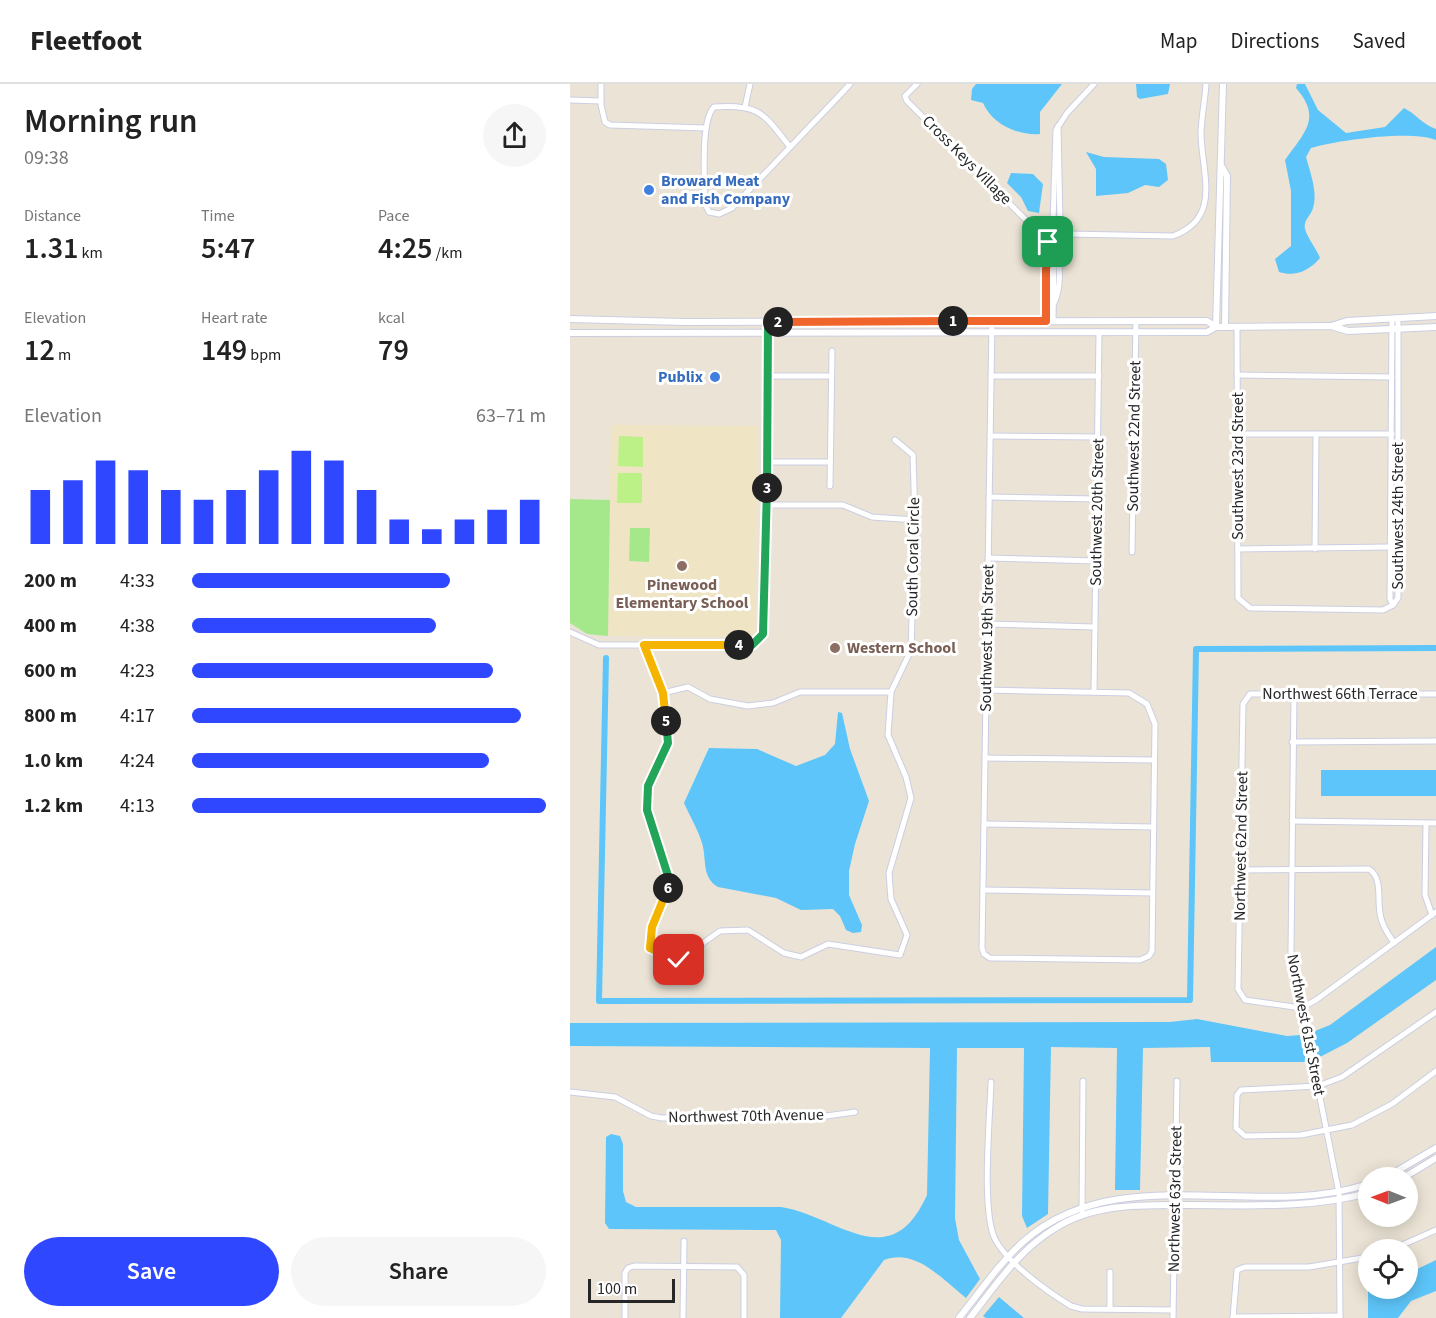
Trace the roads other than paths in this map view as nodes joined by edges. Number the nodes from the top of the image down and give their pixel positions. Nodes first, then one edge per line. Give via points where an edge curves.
1 (601, 84) edge
2 (750, 84) edge
3 (850, 84) edge
4 (917, 84) edge
5 (1094, 84) edge
6 (1206, 84) edge
7 (1223, 84) edge
8 (570, 100) edge
9 (601, 101) junction
10 (745, 107) junction
11 (1058, 126) junction
12 (706, 128) junction
13 (790, 147) junction
14 (1222, 167) junction
15 (1053, 222) junction
16 (1060, 223) junction
17 (1044, 233) junction
18 (1066, 234) junction
19 (1054, 244) junction
20 (1217, 249) junction
21 (1055, 253) junction
22 (1226, 257) junction
23 (1053, 274) junction
24 (1046, 275) junction
25 (1053, 305) junction
26 (1436, 316) edge
27 (570, 319) edge
28 (1395, 319) junction
29 (992, 321) junction
30 (1049, 321) junction
31 (1136, 321) junction
32 (768, 322) junction
33 (1216, 327) junction
34 (1225, 327) junction
35 (1237, 327) junction
36 (1331, 327) junction
37 (1436, 327) edge
38 (1395, 329) junction
39 (992, 332) junction
40 (1099, 332) junction
41 (1136, 332) junction
42 (570, 333) edge
43 (768, 333) junction
44 (832, 351) dead end
45 (1237, 375) junction
46 (768, 376) junction
47 (831, 376) junction
48 (991, 376) junction
49 (1099, 376) junction
50 (1394, 377) junction
51 (1238, 434) junction
52 (1316, 434) junction
53 (1394, 434) junction
54 (990, 436) junction
55 (1098, 438) junction
56 (895, 440) dead end
57 (767, 462) junction
58 (830, 462) junction
59 (830, 486) dead end
60 (989, 497) junction
61 (1097, 500) junction
62 (766, 504) junction
63 (915, 520) junction
64 (1390, 547) junction
65 (1238, 549) junction
66 (1315, 549) junction
67 (1132, 552) dead end
68 (988, 558) junction
69 (1096, 561) junction
70 (1393, 605) junction
71 (987, 624) junction
72 (1095, 627) junction
73 (570, 632) edge
74 (644, 645) junction
75 (986, 690) junction
76 (891, 692) junction
77 (1094, 692) junction
78 (663, 693) junction
79 (1294, 694) junction
80 (1436, 694) edge
81 (1246, 697) joint
82 (1436, 741) edge
83 (1292, 742) junction
84 (985, 758) junction
85 (1154, 760) junction
86 (1292, 821) junction
87 (1426, 823) junction
88 (1436, 823) edge
89 (984, 824) junction
90 (1153, 827) junction
91 (1241, 870) junction
92 (1291, 870) junction
93 (983, 890) junction
94 (1152, 893) junction
95 (1434, 914) edge
96 (1394, 943) junction
97 (1301, 1008) junction
98 (1436, 1012) edge
99 (1436, 1071) edge
100 (1083, 1081) dead end
101 (1177, 1081) dead end
102 (991, 1082) dead end
103 (1318, 1086) junction
104 (570, 1092) edge
105 (855, 1112) dead end
106 (1328, 1132) junction
107 (1436, 1148) edge
108 (1436, 1158) edge
109 (1404, 1167) edge
110 (1418, 1169) edge
111 (1358, 1187) edge
112 (1339, 1193) junction
113 (1358, 1196) edge
114 (1175, 1197) junction
115 (1340, 1201) junction
116 (1175, 1205) junction
117 (1082, 1210) junction
118 (1436, 1230) edge
119 (1416, 1239) edge
120 (684, 1241) dead end
121 (1008, 1256) junction
122 (1358, 1259) edge
123 (1014, 1263) junction
124 (1341, 1263) junction
125 (684, 1266) junction
126 (1110, 1272) dead end
127 (1110, 1309) junction
128 (1173, 1310) junction
129 (1233, 1317) edge
130 (1340, 1317) edge
131 (625, 1318) edge
132 (683, 1318) edge
133 (744, 1318) edge
134 (959, 1318) edge
135 (970, 1318) edge
136 (1173, 1318) edge

1 - 9 street
2 - 10 street
3 - 13 street
4 - 17 street, Cross Keys Village via 905,96 907,101 1033,227
5 - 11 street
6 - 18 street via 1201,138 1206,165 1205,208 1200,216 1173,236
7 - 14 street
8 - 9 street
9 - 12 street via 605,122 610,125
10 - 12 street via 714,107 708,113
10 - 13 street via 757,110
11 - 15 street
11 - 16 street
12 - 13 street via 705,204 715,214 732,208
14 - 20 street via 1218,176
14 - 22 street via 1227,176
15 - 16 street
15 - 17 street
16 - 18 street
17 - 19 street
18 - 19 street via 1065,240
19 - 21 street
19 - 24 street
20 - 22 street
20 - 33 street
21 - 23 street
21 - 25 street via 1058,292
22 - 34 street
23 - 24 street
23 - 25 street
24 - 30 street
25 - 30 street
26 - 28 street
27 - 32 street
28 - 36 street via 1347,321
28 - 38 street, Southwest 24th Street
29 - 30 street
29 - 32 street
29 - 39 street, Southwest 19th Street
30 - 31 street
31 - 33 street via 1207,321
31 - 41 street, Southwest 22nd Street
32 - 43 street
33 - 34 street
33 - 41 street via 1207,332
34 - 35 street
35 - 36 street
35 - 45 street, Southwest 23rd Street
36 - 38 street via 1348,331
37 - 38 street
38 - 50 street, Southwest 24th Street
39 - 40 street
39 - 43 street
39 - 48 street, Southwest 19th Street
40 - 41 street
40 - 49 street, Southwest 20th Street
41 - 67 street, Southwest 22nd Street
42 - 43 street
43 - 46 street
44 - 47 street
45 - 50 street
45 - 51 street, Southwest 23rd Street
46 - 47 street
46 - 57 street
47 - 58 street
48 - 49 street
48 - 54 street, Southwest 19th Street
49 - 55 street, Southwest 20th Street
50 - 53 street, Southwest 24th Street
51 - 52 street
51 - 65 street, Southwest 23rd Street
52 - 53 street
52 - 66 street
53 - 64 street, Southwest 24th Street
53 - 70 street, Southwest 24th Street via 1398,598
54 - 55 street
54 - 60 street, Southwest 19th Street
55 - 61 street, Southwest 20th Street
56 - 63 street, South Coral Circle via 913,455
57 - 58 street
57 - 62 street
58 - 59 street
60 - 61 street
60 - 68 street, Southwest 19th Street
61 - 69 street, Southwest 20th Street
62 - 63 street via 843,505 872,517
62 - 74 street via 763,634 759,641 752,645
63 - 76 street, South Coral Circle via 911,650
64 - 66 street
64 - 70 street, Southwest 24th Street
65 - 66 street
65 - 70 street, Southwest 23rd Street via 1238,598 1250,609 1383,610
68 - 69 street
68 - 71 street, Southwest 19th Street
69 - 72 street, Southwest 20th Street
71 - 72 street
71 - 75 street, Southwest 19th Street
72 - 77 street, Southwest 20th Street
73 - 74 street via 599,645
74 - 78 street
75 - 77 street
75 - 84 street, Southwest 19th Street
76 - 78 street via 800,692 773,703 748,706 710,699 688,687
76 - 78 street, South Coral Circle via 888,735 911,798 889,873 891,899 907,935 900,955 828,944 801,957 784,953 748,930 720,931 679,960 650,948 652,927 670,882 647,810 648,786 668,743
77 - 85 street via 1129,693 1147,704 1155,724
79 - 80 street, Northwest 66th Terrace
79 - 81 street, Northwest 66th Terrace
79 - 83 street, Northwest 61st Street
81 - 91 street, Northwest 62nd Street
82 - 83 street
83 - 86 street, Northwest 61st Street
84 - 85 street
84 - 89 street, Southwest 19th Street
85 - 90 street
86 - 87 street
86 - 92 street, Northwest 61st Street
87 - 88 street
87 - 95 street via 1425,895
89 - 90 street
89 - 93 street, Southwest 19th Street
90 - 94 street
91 - 92 street
91 - 97 street, Northwest 62nd Street via 1238,989 1245,1000
92 - 96 street via 1369,869 1376,873 1381,919
92 - 97 street, Northwest 61st Street via 1291,952
93 - 94 street
93 - 94 street, Southwest 19th Street via 984,954 990,958 1140,960 1152,951
95 - 96 street
96 - 97 street
97 - 103 street, Northwest 61st Street
98 - 103 street via 1357,1069
99 - 106 street via 1374,1115
100 - 117 street
101 - 114 street, Northwest 63rd Street
102 - 121 street via 988,1215 994,1238
103 - 106 street, Northwest 61st Street
103 - 106 street via 1240,1090 1236,1128 1239,1134 1301,1136
104 - 105 street, Northwest 70th Avenue via 615,1097 662,1118 812,1118
106 - 112 street, Northwest 61st Street
107 - 109 street
108 - 110 street
111 - 112 street
112 - 114 street via 1303,1197
112 - 115 street, Northwest 61st Street
113 - 115 street
114 - 116 street, Northwest 63rd Street
114 - 117 street via 1135,1197
115 - 116 street
115 - 124 street, Northwest 61st Street
116 - 117 street
116 - 128 street, Northwest 63rd Street
117 - 121 street via 1050,1222
117 - 123 street
118 - 119 street
120 - 125 street
121 - 123 street
121 - 134 street
122 - 124 street
123 - 127 street via 1071,1306
123 - 135 street
124 - 129 street via 1237,1270
124 - 130 street, Northwest 61st Street
125 - 131 street via 628,1268
125 - 132 street
125 - 133 street via 742,1269
126 - 127 street
127 - 128 street
128 - 136 street, Northwest 63rd Street
129 - 130 street

